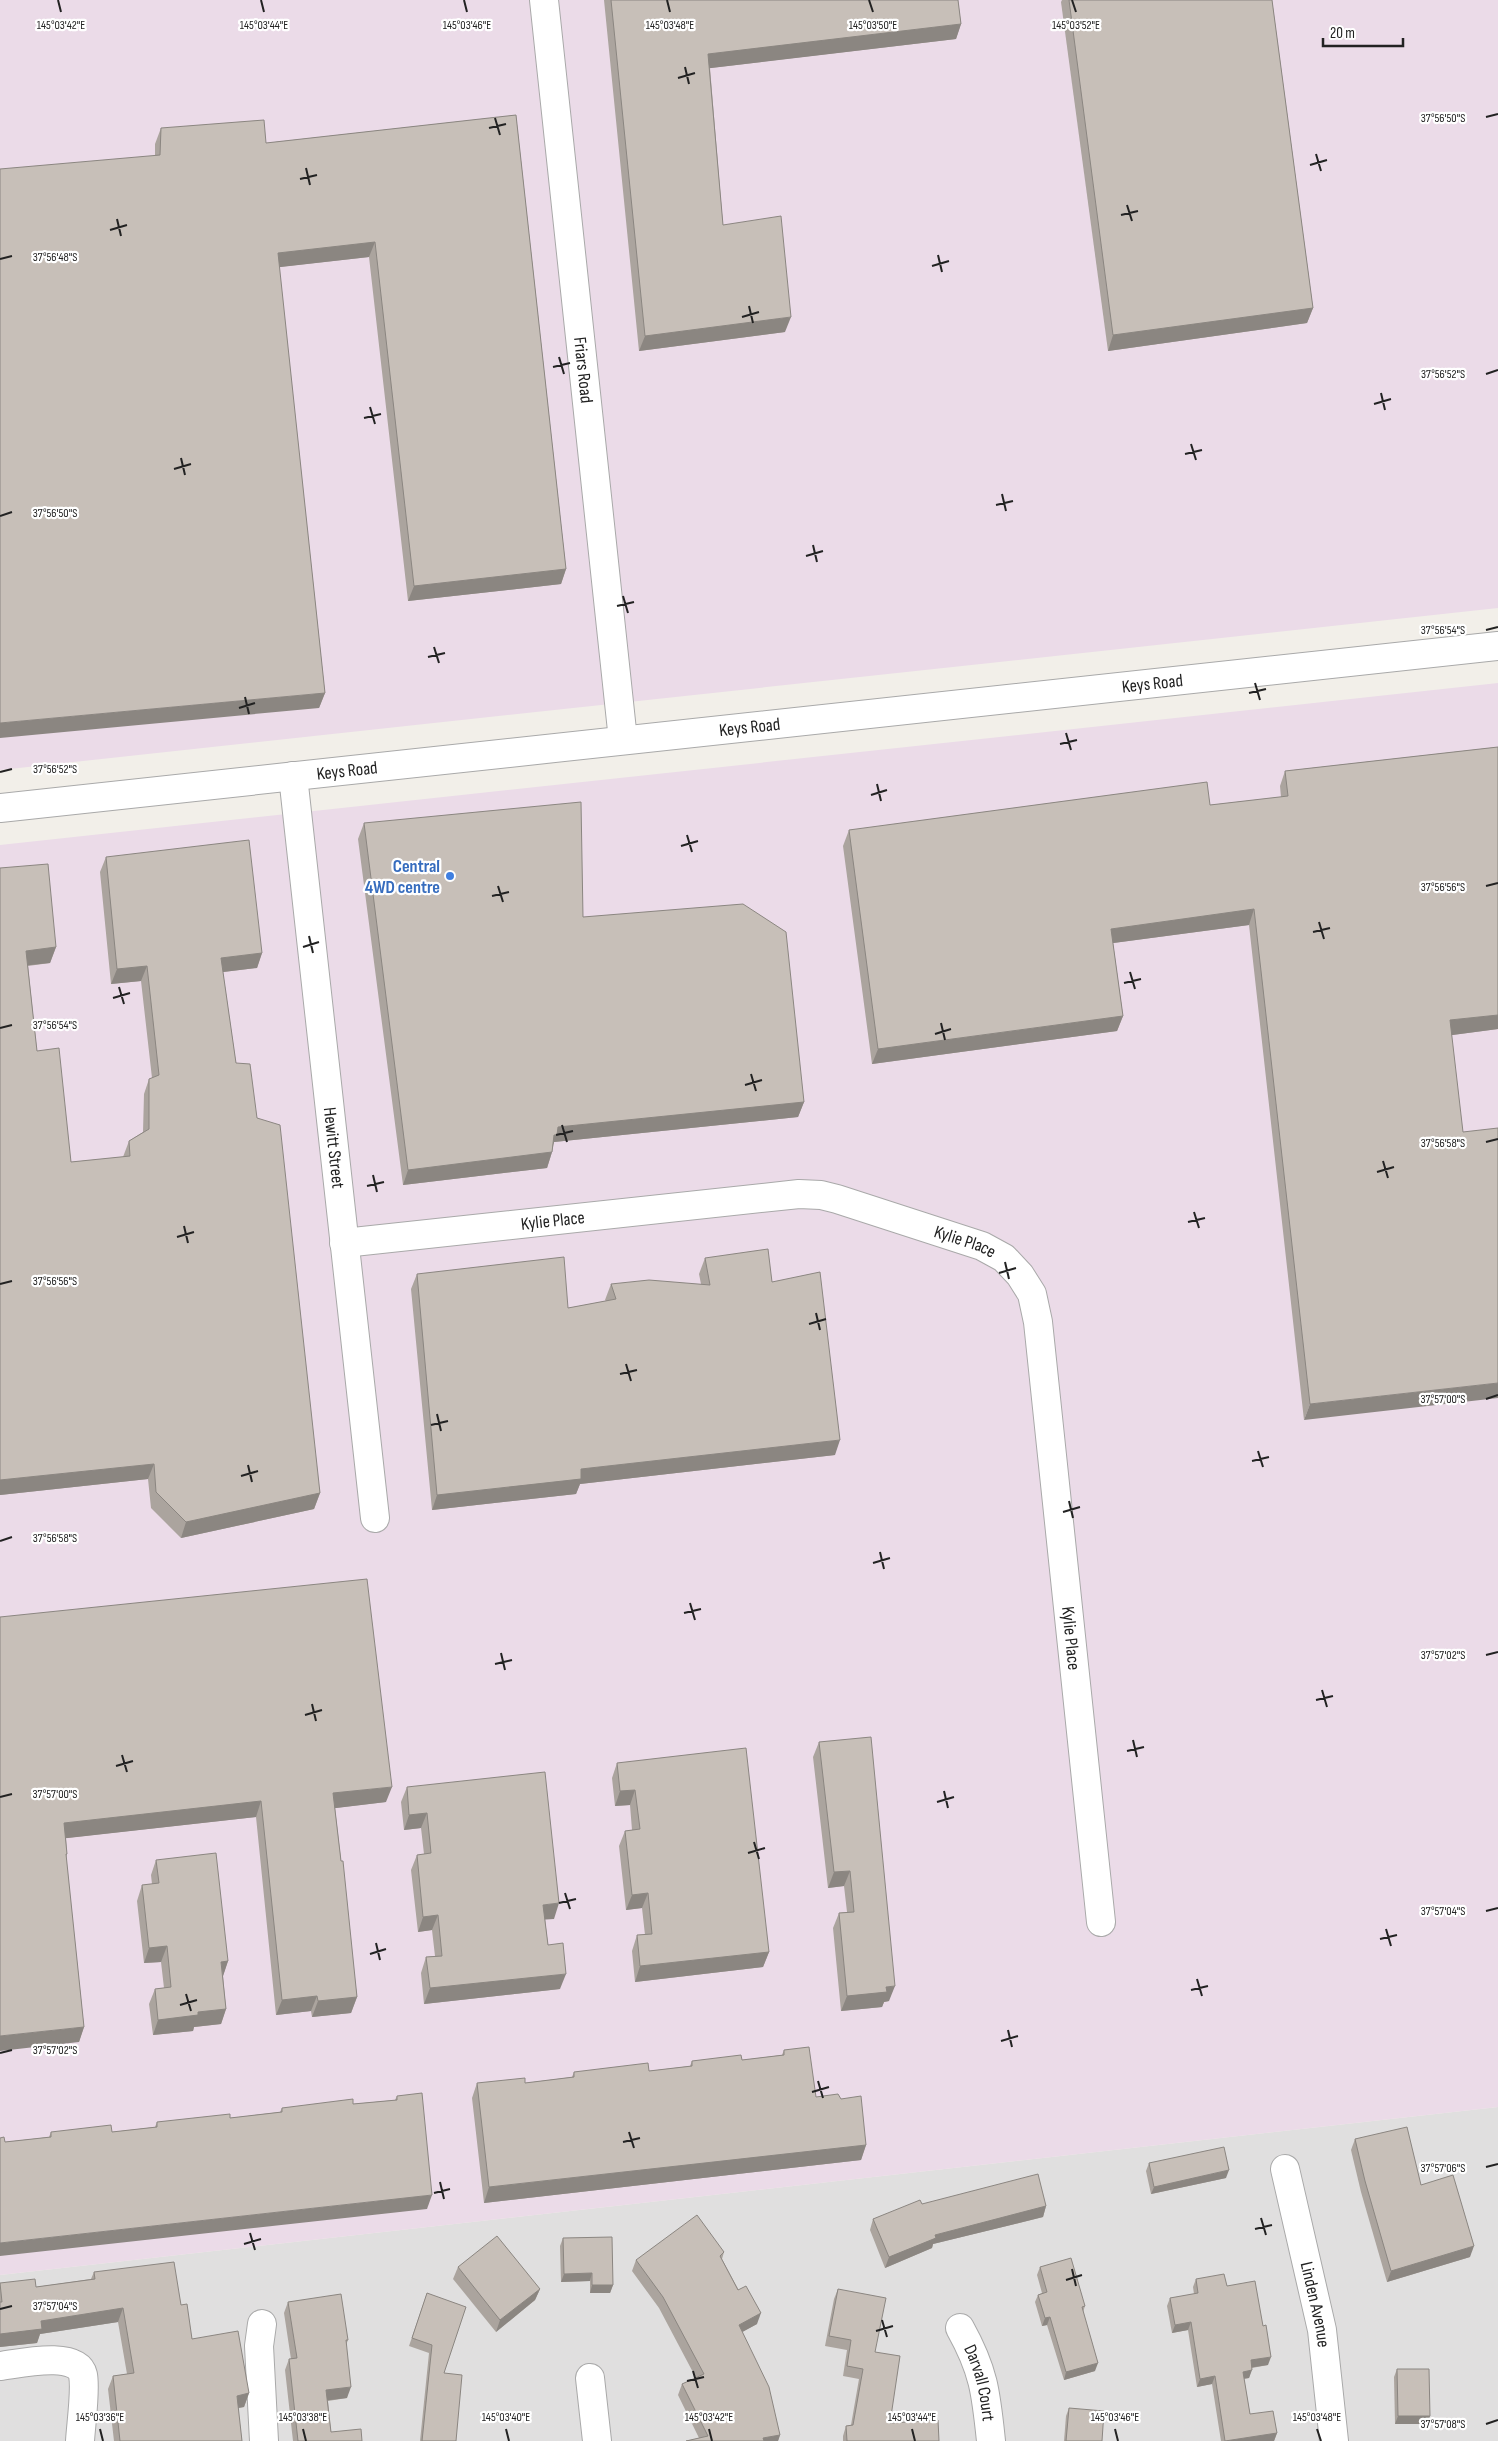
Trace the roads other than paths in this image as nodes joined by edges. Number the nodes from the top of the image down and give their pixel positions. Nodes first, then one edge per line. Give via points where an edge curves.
1 (544, 0) edge
2 (1498, 646) edge
3 (623, 740) junction
4 (293, 776) junction
5 (0, 808) edge
6 (344, 1243) junction
7 (375, 1518) dead end
8 (1101, 1922) dead end
9 (1285, 2169) dead end
10 (262, 2324) dead end
11 (960, 2328) dead end
12 (0, 2366) edge
13 (590, 2378) dead end
14 (80, 2441) edge
15 (264, 2441) edge
16 (597, 2441) edge
17 (990, 2441) edge
18 (1334, 2441) edge

1 - 3 street, Friars Road
2 - 3 street, Keys Road
3 - 4 street, Keys Road
4 - 5 street, Keys Road
4 - 6 street, Hewitt Street
6 - 7 street, Hewitt Street
6 - 8 street, Kylie Place via 800,1194 837,1200 982,1246 1004,1258 1032,1294 1038,1322
9 - 18 street, Linden Avenue via 1322,2330
10 - 15 street via 259,2346
11 - 17 street, Darvall Court via 986,2390
12 - 14 street via 40,2360 60,2361 80,2369 83,2380
13 - 16 street

